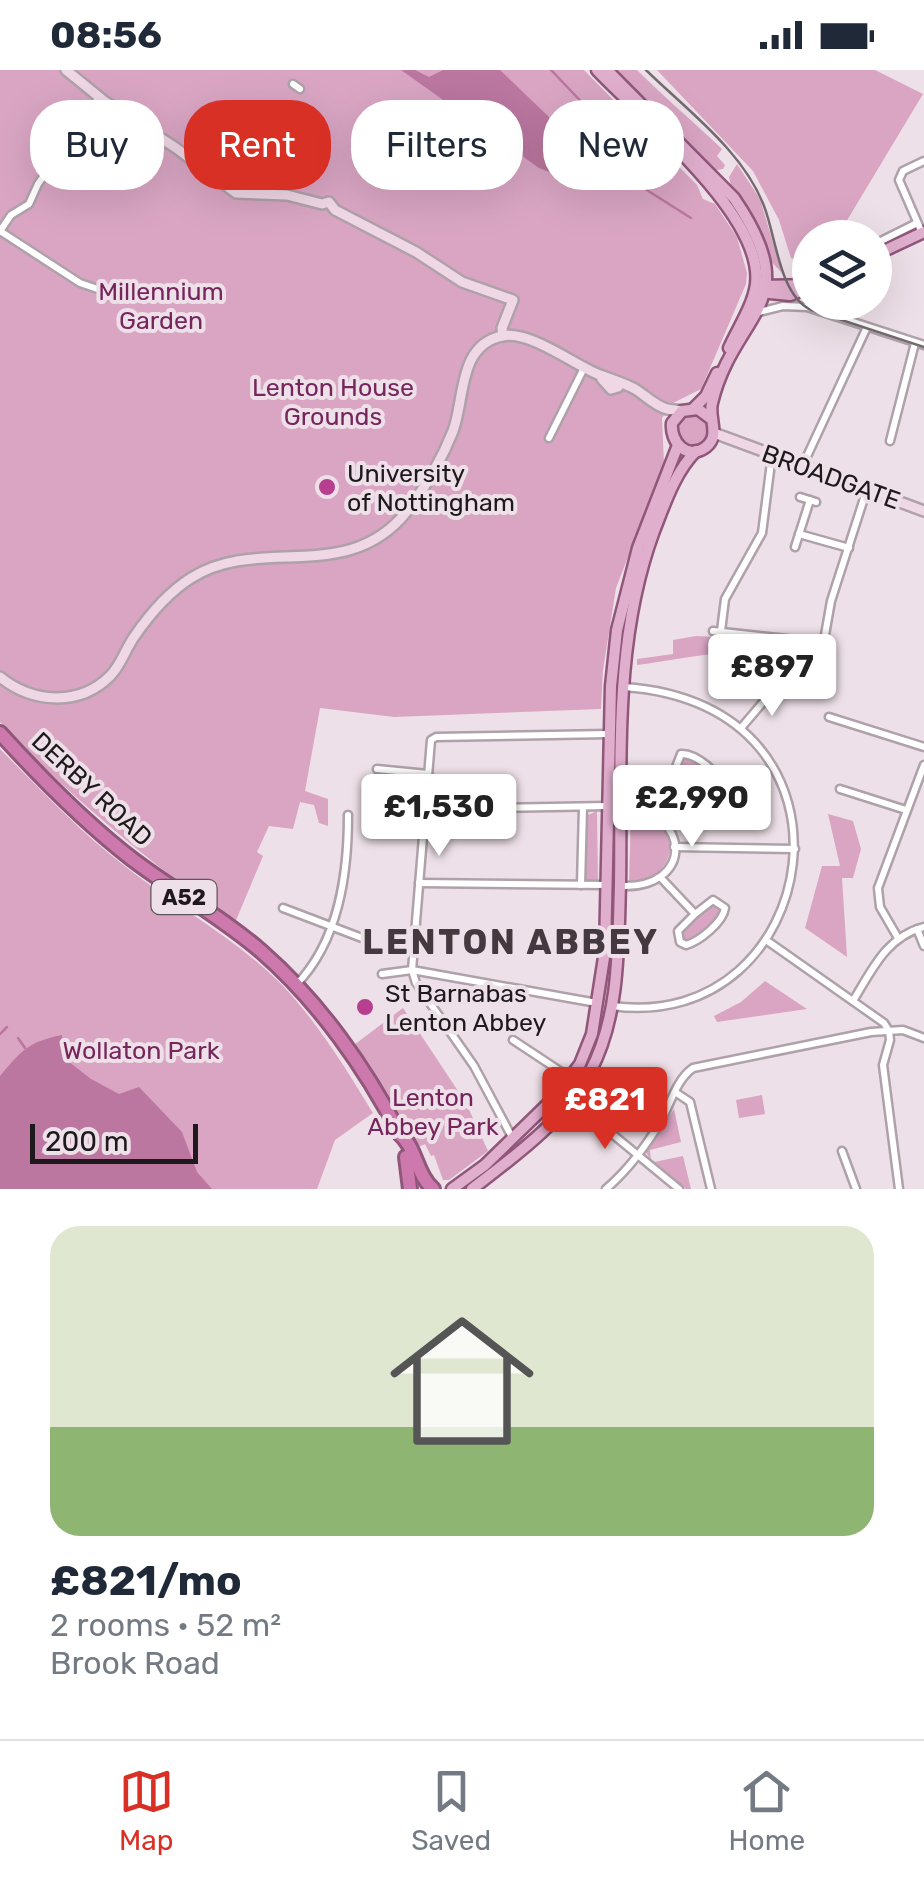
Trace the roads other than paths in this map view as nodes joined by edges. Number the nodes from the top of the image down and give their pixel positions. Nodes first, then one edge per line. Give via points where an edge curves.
1 (66, 70) edge
2 (597, 70) edge
3 (607, 70) edge
4 (100, 98) junction
5 (924, 161) edge
6 (921, 229) edge
7 (0, 231) edge
8 (892, 238) edge
9 (892, 245) edge
10 (765, 265) junction
11 (790, 286) joint
12 (127, 288) dead end
13 (763, 289) junction
14 (792, 294) edge
15 (759, 312) junction
16 (867, 327) junction
17 (503, 336) junction
18 (915, 343) junction
19 (924, 346) edge
20 (584, 368) junction
21 (600, 377) junction
22 (646, 397) junction
23 (667, 408) junction
24 (688, 410) junction
25 (710, 418) junction
26 (672, 423) junction
27 (714, 433) junction
28 (549, 438) dead end
29 (890, 441) dead end
30 (738, 443) junction
31 (678, 445) junction
32 (701, 449) junction
33 (772, 456) junction
34 (801, 468) junction
35 (866, 490) junction
36 (800, 497) dead end
37 (924, 511) edge
38 (798, 534) junction
39 (795, 547) dead end
40 (849, 548) junction
41 (823, 642) junction
42 (819, 669) dead end
43 (0, 677) edge
44 (617, 686) junction
45 (776, 687) dead end
46 (828, 717) dead end
47 (741, 728) junction
48 (0, 733) edge
49 (609, 734) junction
50 (924, 748) edge
51 (924, 765) edge
52 (377, 769) dead end
53 (428, 774) junction
54 (694, 782) junction
55 (840, 789) dead end
56 (608, 806) junction
57 (621, 806) junction
58 (583, 807) junction
59 (425, 808) junction
60 (906, 810) junction
61 (348, 815) dead end
62 (662, 818) junction
63 (674, 847) junction
64 (795, 850) junction
65 (661, 878) junction
66 (419, 883) junction
67 (581, 885) junction
68 (606, 885) junction
69 (620, 886) junction
70 (283, 908) dead end
71 (695, 914) junction
72 (330, 926) junction
73 (921, 927) edge
74 (362, 938) dead end
75 (898, 938) junction
76 (765, 940) junction
77 (924, 946) edge
78 (412, 970) junction
79 (382, 974) dead end
80 (296, 986) junction
81 (853, 1000) junction
82 (599, 1003) junction
83 (612, 1006) junction
84 (889, 1030) junction
85 (924, 1038) edge
86 (513, 1040) dead end
87 (570, 1078) junction
88 (675, 1092) junction
89 (556, 1096) junction
90 (570, 1100) junction
91 (399, 1133) junction
92 (514, 1140) junction
93 (842, 1151) dead end
94 (637, 1156) junction
95 (844, 1161) junction
96 (832, 1164) dead end
97 (410, 1189) edge
98 (433, 1189) edge
99 (452, 1189) edge
100 (472, 1189) edge
101 (606, 1189) edge
102 (679, 1189) edge
103 (711, 1189) edge
104 (856, 1189) edge
105 (899, 1189) edge

1 - 4 street
2 - 13 main road via 735,214
3 - 10 main road via 734,198
4 - 7 street via 29,204
4 - 17 street via 236,193 330,202 462,282 513,300
5 - 6 street via 898,180
6 - 8 street
6 - 9 main road
7 - 12 street via 80,283 118,296
10 - 11 main road
10 - 13 main road
11 - 13 main road
13 - 14 main road
13 - 15 main road
13 - 24 main road via 706,396
15 - 16 street via 807,307
15 - 25 main road via 733,353
16 - 18 street
16 - 34 street
17 - 20 street via 530,341
17 - 43 street via 469,363 453,430 436,467 407,510 371,544 200,573 175,589 110,675 78,695 40,697
18 - 19 street
18 - 29 street
20 - 21 street
20 - 28 street
21 - 22 street
21 - 22 street
22 - 23 street
23 - 24 street
23 - 26 street
24 - 25 main road
24 - 26 main road
25 - 27 main road
26 - 31 main road
27 - 30 street, BROADGATE
27 - 32 main road
30 - 32 street
30 - 33 street, BROADGATE
31 - 32 main road
31 - 44 main road via 626,588
32 - 44 main road via 678,474 650,543
33 - 34 street, BROADGATE
33 - 41 street via 762,533 730,587 717,631
34 - 35 street, BROADGATE
35 - 37 street, BROADGATE
35 - 40 street
36 - 38 street via 813,501
38 - 39 street
38 - 40 street
40 - 41 street
41 - 42 street
44 - 47 street via 691,698
44 - 49 main road
44 - 57 main road
45 - 47 street
46 - 50 street
47 - 64 street via 780,783
48 - 80 highway, DERBY ROAD / A52 via 108,840 259,949
49 - 53 street via 432,739
49 - 56 main road
51 - 60 street
52 - 53 street
53 - 59 street
54 - 54 street via 676,767 683,753 724,785 713,796
54 - 62 street
55 - 60 street
56 - 57 main road
56 - 58 street
56 - 68 main road
57 - 62 street
57 - 69 main road
58 - 59 street
58 - 67 street
59 - 66 street
60 - 75 street via 878,888 880,908
61 - 72 street via 346,877
62 - 63 street
63 - 64 street
63 - 65 street
64 - 76 street via 786,898
65 - 69 street
65 - 71 street
66 - 67 street
66 - 78 street
67 - 68 street
68 - 82 main road
69 - 83 main road
70 - 72 street
71 - 71 street via 712,900 725,908 686,945 678,931
72 - 74 street
72 - 80 street via 315,965
73 - 75 street
73 - 77 street
75 - 81 street
76 - 81 street
76 - 83 street via 742,967 702,993 666,1006
78 - 79 street
78 - 82 street
78 - 92 street
80 - 91 highway, DERBY ROAD / A52 via 350,1054
81 - 84 street
82 - 87 main road via 588,1046
83 - 90 main road via 593,1068
84 - 85 street
84 - 88 street via 697,1066
84 - 105 street via 882,1061
86 - 87 street
87 - 89 main road
88 - 94 street
88 - 103 street via 690,1102
89 - 90 main road
89 - 92 main road
90 - 94 street
90 - 100 main road via 536,1138
91 - 97 highway, DERBY ROAD / A52
91 - 98 highway, DERBY ROAD / A52
92 - 99 main road
93 - 95 street
94 - 101 street
94 - 102 street
95 - 96 street
95 - 104 street

